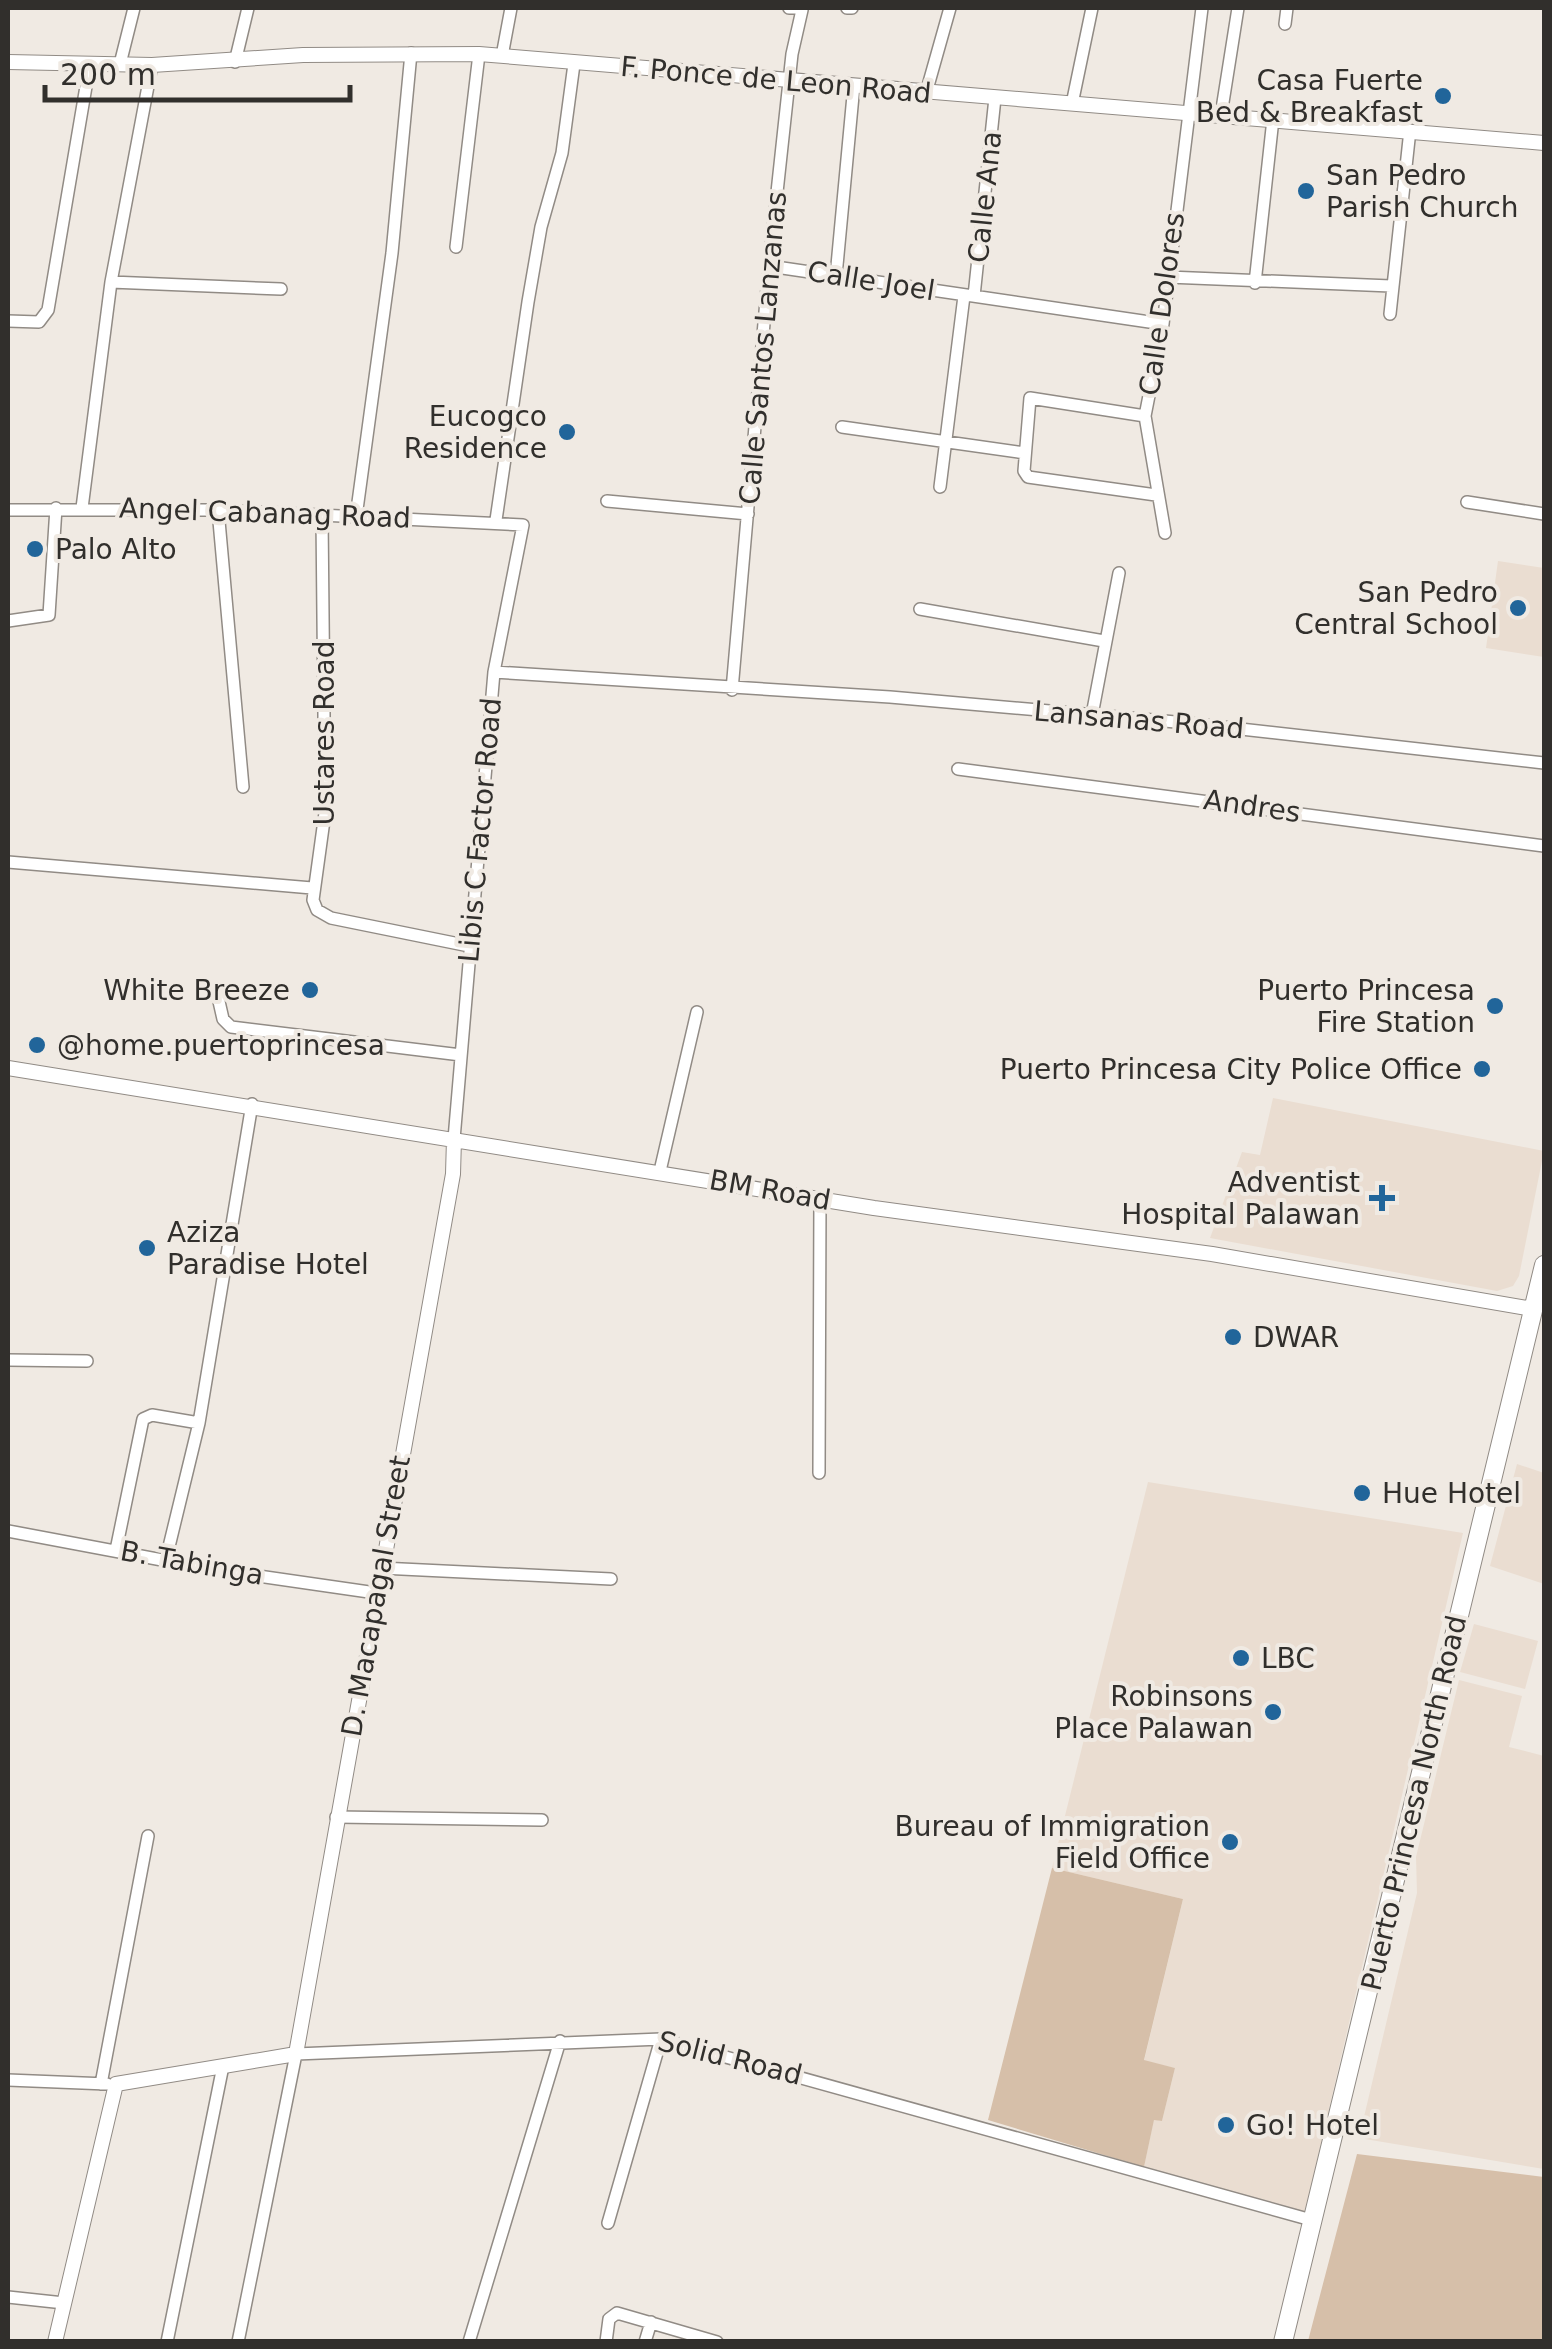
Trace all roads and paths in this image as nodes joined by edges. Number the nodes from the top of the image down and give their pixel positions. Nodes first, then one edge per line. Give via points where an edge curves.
1 (134, 8) edge
2 (248, 8) edge
3 (512, 8) edge
4 (798, 8) edge
5 (950, 8) edge
6 (1092, 8) edge
7 (1202, 8) edge
8 (1238, 8) edge
9 (1287, 8) edge
10 (1285, 24) dead end
11 (410, 52) junction
12 (479, 54) junction
13 (502, 56) junction
14 (8, 62) edge
15 (235, 62) junction
16 (90, 64) junction
17 (120, 64) junction
18 (574, 64) junction
19 (152, 65) junction
20 (790, 79) junction
21 (854, 85) junction
22 (926, 92) junction
23 (995, 98) junction
24 (1072, 104) junction
25 (1187, 113) junction
26 (1221, 115) junction
27 (1273, 118) junction
28 (1410, 130) junction
29 (1544, 142) edge
30 (456, 247) dead end
31 (769, 266) junction
32 (836, 276) junction
33 (1168, 276) junction
34 (110, 282) junction
35 (1255, 283) junction
36 (1391, 286) junction
37 (281, 289) dead end
38 (969, 296) junction
39 (1390, 314) dead end
40 (8, 321) edge
41 (1163, 324) junction
42 (1145, 416) junction
43 (842, 427) dead end
44 (944, 442) junction
45 (1025, 454) junction
46 (940, 487) dead end
47 (1156, 495) junction
48 (607, 501) dead end
49 (1467, 502) dead end
50 (56, 508) junction
51 (82, 508) junction
52 (8, 510) edge
53 (218, 510) junction
54 (748, 514) junction
55 (1544, 514) edge
56 (322, 517) junction
57 (356, 517) junction
58 (496, 520) junction
59 (523, 524) joint
60 (1165, 533) dead end
61 (1118, 573) dead end
62 (920, 609) dead end
63 (8, 621) edge
64 (1104, 641) junction
65 (494, 672) junction
66 (732, 690) junction
67 (1092, 715) junction
68 (1544, 763) edge
69 (958, 769) dead end
70 (243, 787) dead end
71 (1544, 846) edge
72 (8, 862) edge
73 (312, 888) junction
74 (468, 946) junction
75 (218, 997) dead end
76 (697, 1012) dead end
77 (461, 1055) junction
78 (8, 1068) edge
79 (252, 1104) junction
80 (454, 1138) junction
81 (660, 1171) junction
82 (820, 1198) junction
83 (1544, 1265) edge
84 (1533, 1309) junction
85 (8, 1360) edge
86 (87, 1361) dead end
87 (198, 1423) junction
88 (819, 1473) dead end
89 (8, 1531) edge
90 (116, 1550) junction
91 (166, 1559) junction
92 (381, 1568) junction
93 (611, 1579) dead end
94 (376, 1594) junction
95 (336, 1817) junction
96 (542, 1820) dead end
97 (148, 1836) dead end
98 (661, 2039) junction
99 (560, 2041) junction
100 (296, 2054) junction
101 (223, 2066) junction
102 (8, 2080) edge
103 (108, 2084) junction
104 (1315, 2221) junction
105 (608, 2223) dead end
106 (8, 2297) edge
107 (64, 2303) junction
108 (651, 2322) junction
109 (690, 2338) edge
110 (54, 2342) edge
111 (168, 2342) edge
112 (238, 2342) edge
113 (469, 2342) edge
114 (606, 2342) edge
115 (645, 2342) edge
116 (718, 2342) edge
117 (1283, 2342) edge

1 - 17 street
2 - 15 street
3 - 13 street
4 - 20 street, Calle Santos Lanzanas
5 - 22 street
6 - 24 street
7 - 25 street, Calle Dolores
8 - 26 street
9 - 10 street
11 - 12 street, F. Ponce de Leon Road
11 - 15 street, F. Ponce de Leon Road
11 - 57 street via 392,253
12 - 13 street, F. Ponce de Leon Road
12 - 30 street
13 - 18 street, F. Ponce de Leon Road
14 - 16 street, F. Ponce de Leon Road
15 - 19 street, F. Ponce de Leon Road
16 - 17 street, F. Ponce de Leon Road
16 - 40 street via 48,310 39,322
17 - 19 street, F. Ponce de Leon Road
18 - 20 street, F. Ponce de Leon Road
18 - 58 street
19 - 34 street
20 - 21 street, F. Ponce de Leon Road
20 - 31 street, Calle Santos Lanzanas
21 - 22 street, F. Ponce de Leon Road
21 - 32 street
22 - 23 street, F. Ponce de Leon Road
23 - 24 street, F. Ponce de Leon Road
23 - 38 street, Calle Ana
24 - 25 street, F. Ponce de Leon Road
25 - 26 street, F. Ponce de Leon Road
25 - 33 street, Calle Dolores
26 - 27 street, F. Ponce de Leon Road
27 - 28 street, F. Ponce de Leon Road
27 - 35 street
28 - 29 street, F. Ponce de Leon Road
28 - 36 street
31 - 32 street, Calle Joel
31 - 54 street, Calle Santos Lanzanas
32 - 38 street, Calle Joel
33 - 35 street
33 - 41 street, Calle Dolores
34 - 37 street
34 - 51 street
35 - 36 street
36 - 39 street
38 - 41 street, Calle Joel
38 - 44 street, Calle Ana
41 - 42 street, Calle Dolores
42 - 45 street via 1032,397
42 - 47 street, Calle Dolores
43 - 44 street
44 - 45 street
44 - 46 street, Calle Ana
45 - 47 street via 1028,478
47 - 60 street, Calle Dolores
48 - 54 street
49 - 55 street
50 - 51 street, Angel Cabanag Road
50 - 52 street, Angel Cabanag Road
50 - 63 street via 49,616
51 - 53 street, Angel Cabanag Road
53 - 56 street, Angel Cabanag Road
53 - 70 street
54 - 66 street, Calle Santos Lanzanas
56 - 57 street, Angel Cabanag Road
56 - 73 street, Ustares Road via 325,813
57 - 58 street, Angel Cabanag Road
58 - 59 street, Angel Cabanag Road
59 - 65 street, Libis C Factor Road
61 - 64 street
62 - 64 street
64 - 67 street
65 - 66 street, Lansanas Road
65 - 74 street, Libis C Factor Road
66 - 67 street, Lansanas Road
67 - 68 street, Lansanas Road
69 - 71 street, Andres
72 - 73 street
73 - 74 street via 322,915
74 - 77 street, Libis C Factor Road
75 - 77 street via 231,1027
76 - 81 street
77 - 80 street, Libis C Factor Road
78 - 79 street, BM Road
79 - 80 street, BM Road
79 - 87 street
80 - 81 street, BM Road
80 - 92 street, D. Macapagal Street via 453,1174
81 - 82 street, BM Road
82 - 84 street, BM Road
82 - 88 street
83 - 84 main road, Puerto Princesa North Road
84 - 104 main road, Puerto Princesa North Road
85 - 86 street
87 - 90 street via 143,1418
87 - 91 street
89 - 90 street, B. Tabinga
90 - 91 street, B. Tabinga
91 - 94 street, B. Tabinga
92 - 93 street
92 - 94 street, D. Macapagal Street
94 - 95 street, D. Macapagal Street
95 - 96 street
95 - 100 street, D. Macapagal Street
97 - 103 street
98 - 99 street, Solid Road
98 - 104 street, Solid Road
98 - 105 street
99 - 100 street, Solid Road
99 - 113 street
100 - 101 street, Solid Road
100 - 112 street
101 - 103 street, Solid Road
101 - 111 street
102 - 103 street, Solid Road
103 - 107 street
104 - 117 main road, Puerto Princesa North Road
106 - 107 street
107 - 110 street
108 - 109 street
108 - 114 street via 614,2314
108 - 115 street
109 - 116 street

